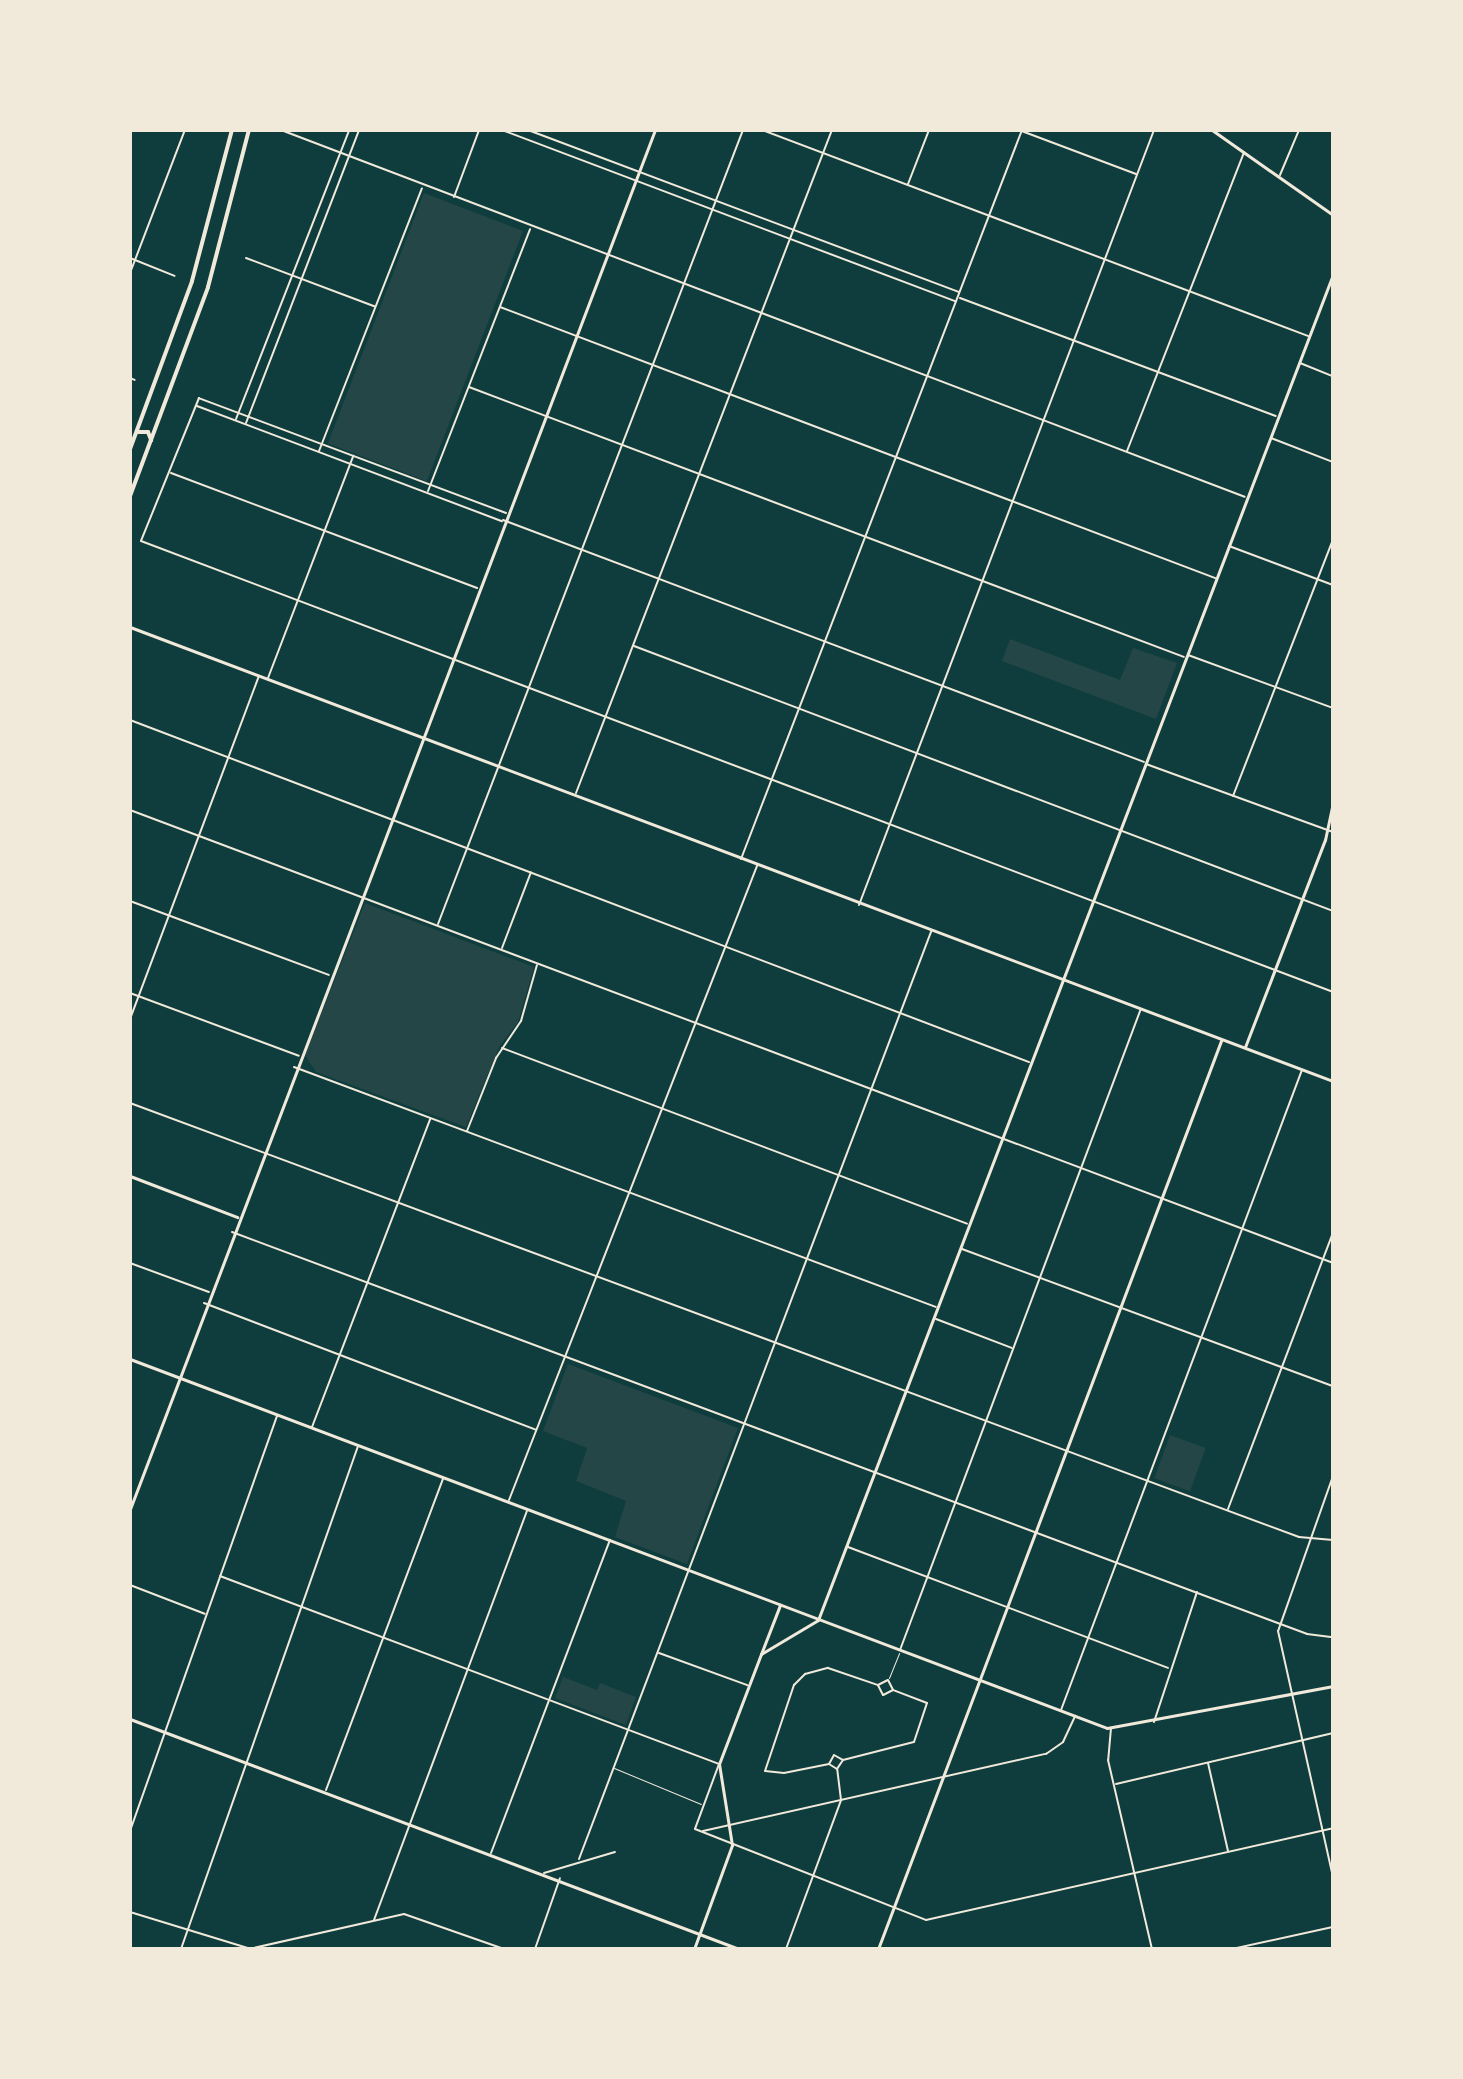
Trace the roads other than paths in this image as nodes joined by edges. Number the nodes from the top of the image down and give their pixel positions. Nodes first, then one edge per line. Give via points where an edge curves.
1 (185, 130) edge
2 (232, 130) edge
3 (249, 130) edge
4 (349, 130) edge
5 (359, 130) edge
6 (479, 130) edge
7 (502, 130) edge
8 (528, 130) edge
9 (655, 130) edge
10 (743, 130) edge
11 (762, 130) edge
12 (832, 130) edge
13 (929, 130) edge
14 (1021, 130) edge
15 (1154, 130) edge
16 (1212, 130) edge
17 (1299, 130) edge
18 (281, 131) edge
19 (1244, 152) junction
20 (823, 154) junction
21 (339, 155) junction
22 (348, 158) junction
23 (639, 172) junction
24 (1137, 175) junction
25 (1279, 176) junction
26 (636, 180) junction
27 (908, 185) junction
28 (423, 186) junction
29 (454, 198) junction
30 (715, 201) junction
31 (712, 210) junction
32 (1333, 215) edge
33 (989, 216) junction
34 (531, 227) junction
35 (794, 230) junction
36 (791, 238) junction
37 (606, 256) junction
38 (130, 258) edge
39 (246, 258) dead end
40 (135, 260) junction
41 (1105, 260) junction
42 (130, 273) edge
43 (1333, 274) edge
44 (292, 275) junction
45 (175, 276) dead end
46 (302, 279) junction
47 (683, 285) junction
48 (1189, 291) junction
49 (959, 293) junction
50 (958, 298) junction
51 (956, 302) junction
52 (376, 306) junction
53 (500, 307) junction
54 (761, 315) junction
55 (575, 335) junction
56 (1309, 336) junction
57 (1074, 340) junction
58 (1299, 363) junction
59 (652, 364) junction
60 (1158, 371) junction
61 (1333, 376) edge
62 (926, 377) junction
63 (130, 378) edge
64 (135, 380) dead end
65 (469, 387) junction
66 (730, 394) junction
67 (196, 405) junction
68 (239, 412) junction
69 (544, 415) junction
70 (248, 416) junction
71 (1277, 417) junction
72 (236, 420) junction
73 (1044, 421) junction
74 (245, 424) junction
75 (135, 436) junction
76 (1270, 437) junction
77 (151, 442) junction
78 (322, 444) junction
79 (621, 445) junction
80 (130, 449) edge
81 (319, 452) junction
82 (1127, 453) junction
83 (354, 456) junction
84 (895, 457) junction
85 (1333, 462) edge
86 (350, 464) junction
87 (169, 472) junction
88 (699, 474) junction
89 (430, 484) junction
90 (427, 493) junction
91 (130, 496) edge
92 (1246, 498) junction
93 (1013, 501) junction
94 (506, 513) junction
95 (503, 520) junction
96 (325, 530) junction
97 (864, 537) junction
98 (1333, 539) edge
99 (1228, 546) junction
100 (581, 549) junction
101 (1215, 578) junction
102 (659, 579) junction
103 (1318, 579) junction
104 (983, 581) junction
105 (1333, 585) edge
106 (477, 588) junction
107 (298, 599) junction
108 (130, 627) edge
109 (825, 641) junction
110 (634, 646) junction
111 (450, 656) junction
112 (1186, 656) junction
113 (259, 676) junction
114 (267, 679) junction
115 (943, 686) junction
116 (528, 687) junction
117 (1276, 687) junction
118 (1333, 708) edge
119 (798, 710) junction
120 (606, 718) junction
121 (130, 720) edge
122 (420, 736) junction
123 (916, 755) junction
124 (229, 756) junction
125 (1145, 763) junction
126 (497, 766) junction
127 (771, 781) junction
128 (575, 796) junction
129 (1233, 796) junction
130 (1333, 803) edge
131 (130, 810) edge
132 (389, 817) junction
133 (889, 826) junction
134 (1325, 830) junction
135 (1119, 832) junction
136 (1333, 832) edge
137 (199, 835) junction
138 (467, 846) junction
139 (741, 859) junction
140 (757, 866) junction
141 (532, 871) junction
142 (360, 895) junction
143 (1302, 899) junction
144 (130, 901) edge
145 (1091, 903) junction
146 (859, 905) junction
147 (1333, 911) edge
148 (169, 916) junction
149 (437, 925) junction
150 (931, 932) junction
151 (726, 946) junction
152 (501, 949) junction
153 (538, 964) junction
154 (1274, 970) junction
155 (329, 975) junction
156 (1061, 982) junction
157 (1333, 992) edge
158 (130, 993) edge
159 (139, 996) junction
160 (1140, 1011) junction
161 (901, 1012) junction
162 (130, 1019) edge
163 (696, 1024) junction
164 (1221, 1041) junction
165 (502, 1048) junction
166 (1244, 1049) junction
167 (299, 1056) junction
168 (1029, 1062) junction
169 (294, 1067) junction
170 (1302, 1070) junction
171 (1333, 1081) edge
172 (872, 1091) junction
173 (130, 1103) edge
174 (663, 1109) junction
175 (430, 1119) junction
176 (467, 1132) junction
177 (1000, 1140) junction
178 (262, 1151) junction
179 (1081, 1170) junction
180 (130, 1176) edge
181 (840, 1176) junction
182 (630, 1192) junction
183 (1161, 1199) junction
184 (399, 1202) junction
185 (237, 1217) junction
186 (968, 1224) junction
187 (1242, 1229) junction
188 (232, 1232) junction
189 (1333, 1232) edge
190 (960, 1249) junction
191 (808, 1259) junction
192 (1323, 1259) junction
193 (130, 1263) edge
194 (1333, 1263) edge
195 (597, 1276) junction
196 (1040, 1277) junction
197 (367, 1283) junction
198 (209, 1292) junction
199 (204, 1303) junction
200 (937, 1307) junction
201 (1121, 1307) junction
202 (933, 1318) junction
203 (1202, 1337) junction
204 (777, 1342) junction
205 (1013, 1349) junction
206 (340, 1356) junction
207 (566, 1356) junction
208 (130, 1359) edge
209 (1282, 1367) junction
210 (177, 1377) junction
211 (1333, 1386) edge
212 (906, 1389) junction
213 (277, 1415) junction
214 (986, 1419) junction
215 (747, 1423) junction
216 (312, 1428) junction
217 (537, 1431) junction
218 (358, 1446) junction
219 (1067, 1450) junction
220 (875, 1471) junction
221 (1333, 1476) edge
222 (443, 1477) junction
223 (1147, 1480) junction
224 (956, 1501) junction
225 (509, 1502) junction
226 (130, 1509) edge
227 (527, 1509) junction
228 (1228, 1510) junction
229 (1036, 1531) junction
230 (610, 1540) junction
231 (1309, 1540) junction
232 (1333, 1540) edge
233 (847, 1547) junction
234 (1116, 1561) junction
235 (690, 1570) junction
236 (220, 1576) junction
237 (927, 1577) junction
238 (130, 1585) edge
239 (1197, 1592) junction
240 (780, 1605) junction
241 (302, 1607) junction
242 (1008, 1607) junction
243 (207, 1614) junction
244 (818, 1620) junction
245 (1279, 1622) junction
246 (1333, 1637) edge
247 (383, 1638) junction
248 (1088, 1638) junction
249 (900, 1651) junction
250 (658, 1653) junction
251 (761, 1654) junction
252 (1168, 1668) junction
253 (466, 1669) junction
254 (888, 1680) junction
255 (980, 1680) junction
256 (878, 1685) junction
257 (748, 1686) junction
258 (1333, 1686) edge
259 (893, 1690) junction
260 (1291, 1694) junction
261 (549, 1700) junction
262 (1061, 1711) junction
263 (1075, 1716) junction
264 (130, 1719) edge
265 (1154, 1722) junction
266 (1111, 1728) junction
267 (629, 1730) junction
268 (165, 1732) junction
269 (1333, 1733) edge
270 (1302, 1740) junction
271 (843, 1760) junction
272 (247, 1762) junction
273 (1208, 1762) junction
274 (719, 1764) junction
275 (829, 1764) junction
276 (614, 1768) junction
277 (837, 1769) junction
278 (944, 1776) junction
279 (1114, 1785) junction
280 (325, 1791) junction
281 (841, 1800) junction
282 (704, 1805) junction
283 (408, 1822) junction
284 (730, 1825) junction
285 (1333, 1828) edge
286 (130, 1831) edge
287 (1322, 1831) junction
288 (702, 1832) junction
289 (732, 1845) junction
290 (615, 1852) dead end
291 (1228, 1852) junction
292 (491, 1853) junction
293 (579, 1859) junction
294 (544, 1873) junction
295 (1135, 1874) junction
296 (814, 1876) junction
297 (560, 1878) junction
298 (1333, 1878) edge
299 (894, 1908) junction
300 (130, 1912) edge
301 (374, 1920) junction
302 (1333, 1927) edge
303 (187, 1933) junction
304 (700, 1933) junction
305 (1250, 1947) edge
306 (181, 1949) edge
307 (251, 1949) edge
308 (504, 1949) edge
309 (535, 1949) edge
310 (694, 1949) edge
311 (739, 1949) edge
312 (786, 1949) edge
313 (878, 1949) edge
314 (1152, 1949) edge
315 (1232, 1949) edge

1 - 40 street
2 - 75 highway via 192,281
3 - 77 highway via 208,287
4 - 21 street
5 - 22 street
6 - 29 street
7 - 26 street
8 - 23 street
9 - 23 street
10 - 30 street
11 - 20 street
12 - 20 street
13 - 27 street
14 - 24 street
14 - 33 street
15 - 24 street
16 - 19 street
17 - 25 street
18 - 21 street
19 - 25 street
19 - 48 street
20 - 27 street
20 - 35 street
21 - 22 street
21 - 44 street
22 - 28 street
22 - 46 street
23 - 26 street
23 - 30 street
24 - 41 street
25 - 32 street
26 - 31 street
26 - 37 street
27 - 33 street
28 - 29 street
28 - 52 street
29 - 34 street
30 - 31 street
30 - 35 street
31 - 36 street
31 - 47 street
33 - 41 street
33 - 49 street
34 - 37 street
34 - 53 street
35 - 36 street
35 - 49 street
36 - 51 street
36 - 54 street
37 - 47 street
37 - 55 street
38 - 40 street
39 - 44 street
40 - 42 street
40 - 45 street
41 - 48 street
41 - 57 street
43 - 56 street
44 - 46 street
44 - 68 street
46 - 52 street
46 - 70 street
47 - 54 street
47 - 59 street
48 - 56 street
48 - 60 street
49 - 50 street
50 - 51 street
50 - 57 street
51 - 62 street
52 - 78 street
53 - 55 street
53 - 65 street
54 - 62 street
54 - 66 street
55 - 59 street
55 - 69 street
56 - 58 street
57 - 60 street
57 - 73 street
58 - 61 street
58 - 71 street
59 - 66 street
59 - 79 street
60 - 71 street
60 - 82 street
62 - 73 street
62 - 84 street
63 - 64 street
65 - 69 street
65 - 89 street
66 - 84 street
66 - 88 street
67 - 68 street via 199,398
67 - 72 street
67 - 87 street
68 - 70 street
68 - 72 street
69 - 79 street
69 - 94 street
70 - 74 street
70 - 78 street
71 - 76 street
72 - 74 street
73 - 82 street
73 - 93 street
74 - 81 street
75 - 77 highway via 146,430
75 - 80 highway
76 - 85 street
76 - 92 street
77 - 91 highway
78 - 81 street
78 - 83 street
79 - 88 street
79 - 100 street
81 - 86 street
82 - 92 street
83 - 86 street
83 - 89 street
84 - 93 street
84 - 97 street
86 - 90 street
86 - 96 street
87 - 96 street
87 - 107 street via 141,541
88 - 97 street
88 - 102 street
89 - 90 street
89 - 94 street
90 - 95 street
92 - 99 street
93 - 101 street
93 - 104 street
94 - 95 street
95 - 100 street
95 - 106 street
96 - 106 street
96 - 107 street
97 - 104 street
97 - 109 street
98 - 103 street
99 - 101 street
99 - 103 street
100 - 102 street
100 - 116 street
101 - 112 street
102 - 109 street
102 - 110 street
103 - 105 street
103 - 117 street
104 - 112 street
104 - 115 street
106 - 111 street
107 - 111 street
107 - 114 street
108 - 113 street
109 - 115 street
109 - 119 street
110 - 119 street
110 - 120 street
111 - 116 street
111 - 122 street
112 - 117 street
112 - 125 street
113 - 114 street
113 - 124 street
114 - 122 street
115 - 123 street
115 - 125 street
116 - 120 street
116 - 126 street
117 - 118 street
117 - 129 street
119 - 123 street
119 - 127 street
120 - 127 street
120 - 128 street
121 - 124 street
122 - 126 street
122 - 132 street
123 - 133 street
123 - 135 street
124 - 132 street
124 - 137 street
125 - 129 street
125 - 135 street
126 - 128 street
126 - 138 street
127 - 133 street
127 - 139 street
128 - 139 street
129 - 134 street
130 - 134 street
131 - 137 street
132 - 138 street
132 - 142 street
133 - 145 street
133 - 146 street
134 - 136 street
134 - 143 street
135 - 143 street
135 - 145 street
137 - 142 street
137 - 148 street
138 - 141 street
138 - 149 street
139 - 140 street
140 - 146 street
140 - 151 street
141 - 151 street
141 - 152 street
142 - 149 street
142 - 155 street
143 - 147 street
143 - 154 street
144 - 148 street
145 - 154 street
145 - 156 street
146 - 150 street
148 - 155 street
148 - 159 street
149 - 152 street
150 - 156 street
150 - 161 street
151 - 161 street
151 - 163 street
152 - 153 street
153 - 163 street
153 - 165 street via 521,1021
154 - 157 street
154 - 166 street
155 - 167 street
156 - 160 street
156 - 168 street
158 - 159 street
159 - 162 street
159 - 167 street
160 - 164 street
160 - 179 street
161 - 168 street
161 - 172 street
163 - 172 street
163 - 174 street
164 - 166 street
164 - 183 street
165 - 174 street
165 - 176 street
166 - 170 street
167 - 169 street
168 - 177 street
169 - 175 street
169 - 178 street
170 - 171 street
170 - 187 street
172 - 177 street
172 - 181 street
173 - 178 street
174 - 181 street
174 - 182 street
175 - 176 street
175 - 184 street
176 - 182 street
177 - 179 street
177 - 186 street
178 - 184 street
178 - 185 street
179 - 183 street
179 - 196 street
180 - 185 street
181 - 186 street
181 - 191 street
182 - 191 street
182 - 195 street
183 - 187 street
183 - 201 street
184 - 195 street
184 - 197 street
185 - 188 street
186 - 190 street
187 - 192 street
187 - 203 street
188 - 197 street
188 - 198 street
189 - 192 street
190 - 196 street
190 - 200 street
191 - 200 street
191 - 204 street
192 - 194 street
192 - 209 street
193 - 198 street
195 - 204 street
195 - 207 street
196 - 201 street
196 - 205 street
197 - 206 street
197 - 207 street
198 - 199 street
199 - 206 street
199 - 210 street
200 - 202 street
201 - 203 street
201 - 219 street
202 - 205 street
202 - 212 street
203 - 209 street
203 - 223 street
204 - 212 street
204 - 215 street
205 - 214 street
206 - 216 street
206 - 217 street
207 - 215 street
207 - 217 street
208 - 210 street
209 - 211 street
209 - 228 street
210 - 213 street
210 - 226 street
212 - 214 street
212 - 220 street
213 - 216 street
213 - 236 street
214 - 219 street
214 - 224 street
215 - 220 street
215 - 235 street
216 - 218 street
217 - 225 street
218 - 222 street
218 - 241 street
219 - 223 street
219 - 229 street
220 - 224 street
220 - 233 street
221 - 231 street
222 - 225 street
222 - 247 street
223 - 228 street
223 - 234 street
224 - 229 street
224 - 237 street
225 - 227 street
227 - 230 street
227 - 253 street
228 - 231 street
229 - 234 street
229 - 242 street
230 - 235 street
230 - 261 street
231 - 232 street
231 - 245 street
233 - 237 street
233 - 244 street
234 - 239 street
234 - 248 street
235 - 240 street
235 - 250 street
236 - 241 street
236 - 243 street
237 - 242 street
237 - 249 street
238 - 243 street
239 - 245 street
239 - 252 street
240 - 244 street
240 - 251 street
241 - 247 street
241 - 272 street
242 - 248 street
242 - 255 street
243 - 268 street
244 - 249 street
244 - 251 street
245 - 246 street
245 - 260 street
247 - 253 street
247 - 280 street
248 - 252 street
248 - 262 street
249 - 254 lane
249 - 255 street
250 - 257 street
250 - 267 street
251 - 257 street
252 - 265 street
253 - 261 street
253 - 283 street
254 - 256 street
254 - 259 street
255 - 262 street
255 - 278 street
256 - 259 street via 883,1695
256 - 275 street via 828,1668 812,1671 794,1685 765,1771 784,1773
257 - 274 street
258 - 260 street
259 - 271 street via 927,1703 914,1742
260 - 265 street
260 - 270 street
261 - 267 street
261 - 292 street
262 - 263 street
263 - 266 street
263 - 278 street via 1063,1742 1046,1754
264 - 268 street
265 - 266 street
266 - 279 street via 1108,1753
267 - 274 street
267 - 276 street
268 - 272 street
268 - 286 street
269 - 270 street
270 - 273 street
270 - 287 street
271 - 275 street via 834,1755
271 - 277 street
272 - 280 street
272 - 303 street
273 - 279 street
273 - 291 street
274 - 282 street
274 - 284 street
275 - 277 street
276 - 282 lane
276 - 293 street
277 - 281 street
278 - 281 street
278 - 299 street
279 - 295 street
280 - 283 street
281 - 284 street
281 - 296 street
282 - 288 street via 695,1829
283 - 292 street
283 - 301 street
284 - 288 street
284 - 289 street
285 - 287 street
287 - 291 street
287 - 298 street
288 - 289 street
289 - 296 street
289 - 304 street
290 - 293 street
291 - 295 street
292 - 294 street
293 - 294 street
294 - 297 street
295 - 299 street via 930,1920
295 - 314 street
296 - 299 street
296 - 312 street
297 - 304 street
297 - 309 street
299 - 313 street
300 - 303 street
301 - 307 street
301 - 308 street via 398,1915
302 - 305 street
303 - 306 street
303 - 307 street
304 - 310 street
304 - 311 street
305 - 315 street

